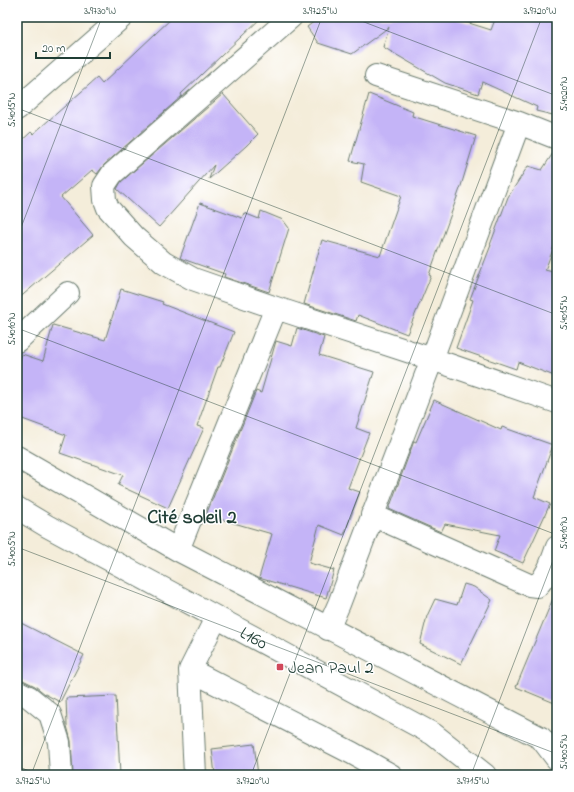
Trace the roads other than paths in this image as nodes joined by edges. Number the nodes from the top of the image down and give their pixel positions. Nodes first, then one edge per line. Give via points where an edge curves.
1 (122, 17) edge
2 (291, 17) edge
3 (376, 76) dead end
4 (17, 109) edge
5 (519, 124) junction
6 (557, 138) edge
7 (68, 293) dead end
8 (276, 308) junction
9 (17, 341) edge
10 (432, 359) junction
11 (557, 402) edge
12 (17, 457) edge
13 (17, 508) edge
14 (372, 515) junction
15 (557, 547) edge
16 (178, 550) junction
17 (216, 618) junction
18 (328, 629) junction
19 (190, 670) junction
20 (17, 691) edge
21 (352, 753) junction
22 (557, 759) edge
23 (61, 775) edge
24 (195, 775) edge
25 (353, 775) edge
26 (391, 775) edge
27 (485, 775) edge

1 - 4 street
2 - 8 street via 127,160 104,186 108,208 134,237 164,263 193,279
3 - 5 street
5 - 6 street
5 - 10 street
7 - 9 street
8 - 10 street
8 - 16 street
10 - 11 street
10 - 14 street
12 - 16 street
13 - 17 street, L160
14 - 15 street via 529,585 537,586 543,580
14 - 18 street
16 - 18 street
17 - 19 street
17 - 27 street, L160 via 433,734
18 - 22 street via 541,738
19 - 21 street
19 - 24 street
20 - 23 street via 50,714 58,742
21 - 25 street
21 - 26 street

